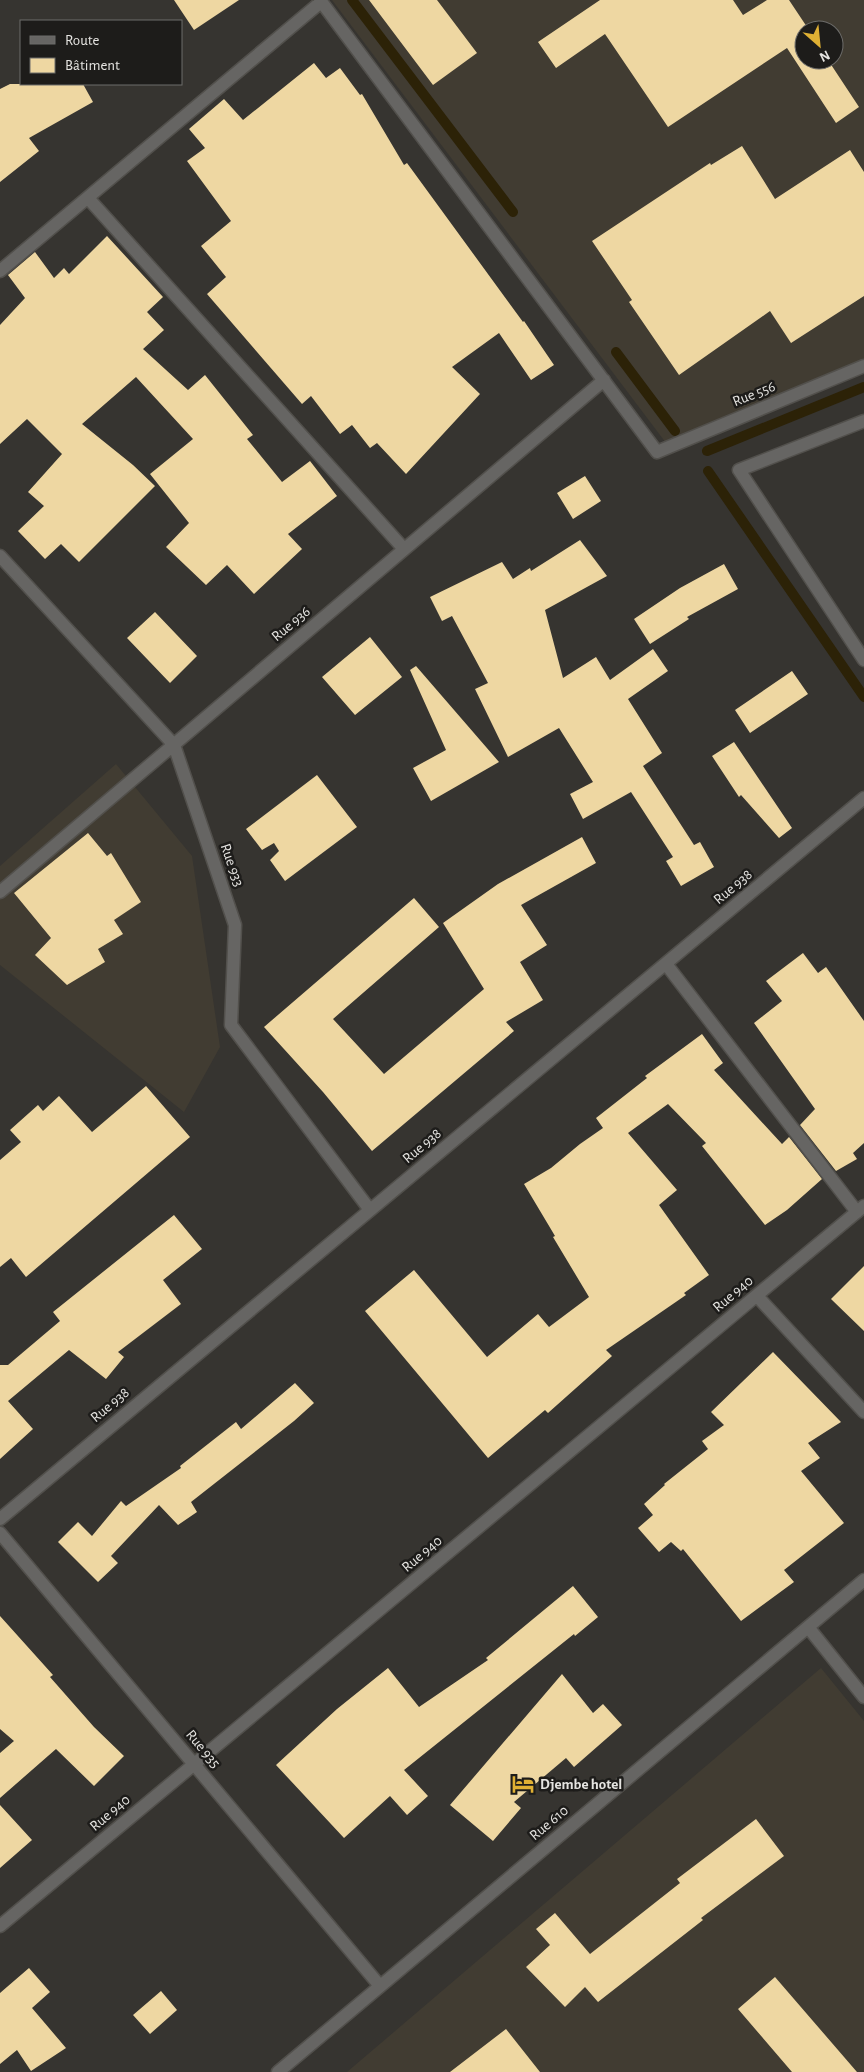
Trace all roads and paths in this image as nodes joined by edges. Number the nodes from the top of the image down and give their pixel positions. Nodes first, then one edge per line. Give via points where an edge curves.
1 (320, 1) edge
2 (88, 198) junction
3 (0, 271) edge
4 (864, 366) edge
5 (604, 380) junction
6 (864, 421) edge
7 (404, 549) junction
8 (0, 556) edge
9 (864, 660) edge
10 (174, 745) junction
11 (864, 798) edge
12 (0, 892) edge
13 (666, 964) junction
14 (860, 1209) edge
15 (370, 1210) junction
16 (757, 1296) junction
17 (864, 1412) edge
18 (0, 1519) edge
19 (0, 1533) edge
20 (864, 1580) edge
21 (808, 1627) junction
22 (864, 1697) edge
23 (194, 1764) junction
24 (0, 1926) edge
25 (380, 1986) junction
26 (278, 2072) edge

1 - 2 street
1 - 5 street
2 - 3 street
2 - 7 street
4 - 5 street, Rue 556 via 657,452
5 - 7 street, Rue 936
6 - 9 street via 739,470
7 - 10 street, Rue 936
8 - 10 street, Rue 933
10 - 12 street, Rue 936
10 - 15 street, Rue 933 via 235,925 231,1025
11 - 13 street, Rue 938
13 - 14 street
13 - 15 street, Rue 938
14 - 16 street, Rue 940
15 - 18 street, Rue 938
16 - 17 street
16 - 23 street, Rue 940
19 - 23 street, Rue 935
20 - 21 street, Rue 610
21 - 22 street
21 - 25 street, Rue 610
23 - 24 street, Rue 940
23 - 25 street, Rue 935
25 - 26 street, Rue 610

